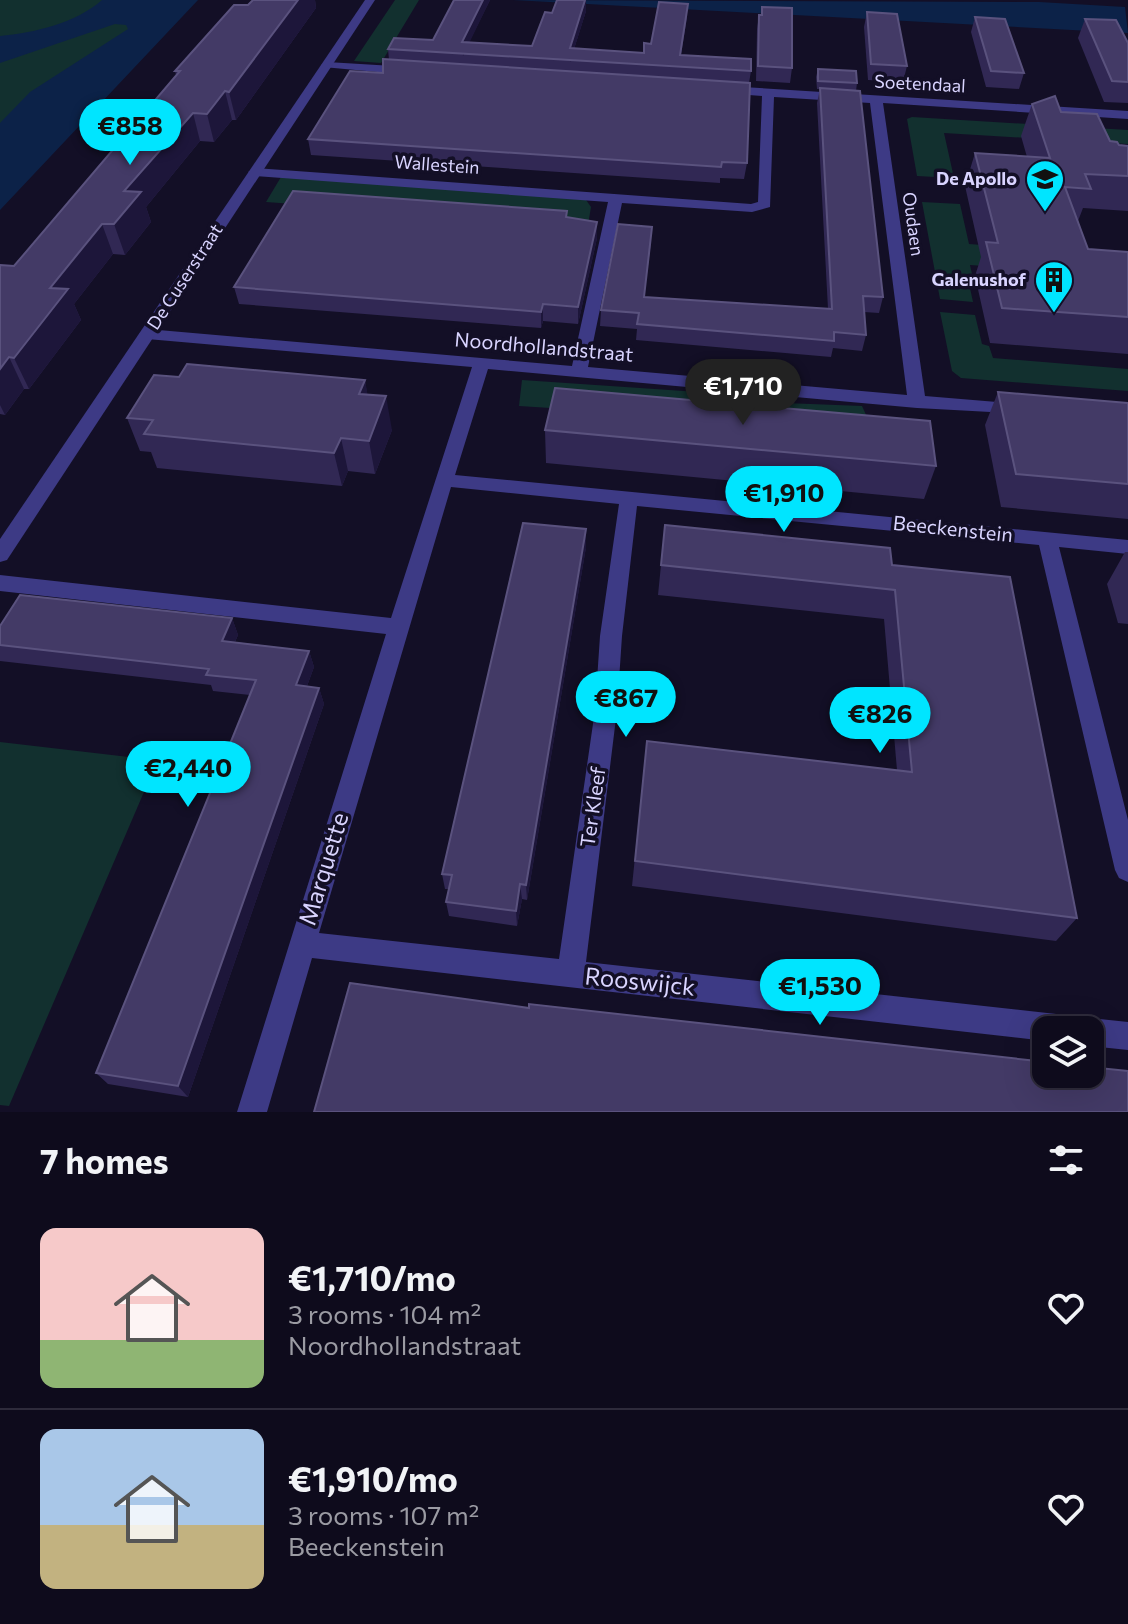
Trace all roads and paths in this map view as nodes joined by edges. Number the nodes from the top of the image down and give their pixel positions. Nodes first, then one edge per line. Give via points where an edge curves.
1 (370, 0) edge
2 (327, 65) junction
3 (417, 71) edge
4 (711, 90) edge
5 (768, 93) junction
6 (876, 100) junction
7 (1128, 115) edge
8 (255, 172) junction
9 (616, 198) junction
10 (147, 334) junction
11 (482, 363) junction
12 (579, 372) junction
13 (917, 402) junction
14 (1036, 411) edge
15 (444, 480) junction
16 (629, 497) junction
17 (1047, 539) junction
18 (1128, 547) edge
19 (0, 555) edge
20 (0, 583) edge
21 (398, 627) junction
22 (1128, 870) edge
23 (301, 944) junction
24 (571, 974) junction
25 (1032, 1025) edge
26 (1104, 1033) edge
27 (1128, 1036) edge
28 (252, 1112) edge

1 - 2 street, De Cuserstraat
2 - 3 street
2 - 8 street, De Cuserstraat
4 - 5 street, Soetendaal
5 - 6 street, Soetendaal
5 - 9 street, Wallestein via 765,204 752,208
6 - 7 street, Soetendaal
6 - 13 street, Oudaen
8 - 9 street, Wallestein
8 - 10 street, De Cuserstraat
9 - 12 street
10 - 11 street, Noordhollandstraat
10 - 19 street, De Cuserstraat
11 - 12 street, Noordhollandstraat
11 - 15 street, Marquette
12 - 13 street, Noordhollandstraat
13 - 14 street, Noordhollandstraat
15 - 16 street, Beeckenstein
15 - 21 street, Marquette
16 - 17 street, Beeckenstein
16 - 24 street, Ter Kleef
17 - 18 street, Beeckenstein
17 - 22 street
20 - 21 street
21 - 23 street, Marquette
23 - 24 street, Rooswijck
23 - 28 street, Marquette
24 - 25 street, Rooswijck
26 - 27 street

